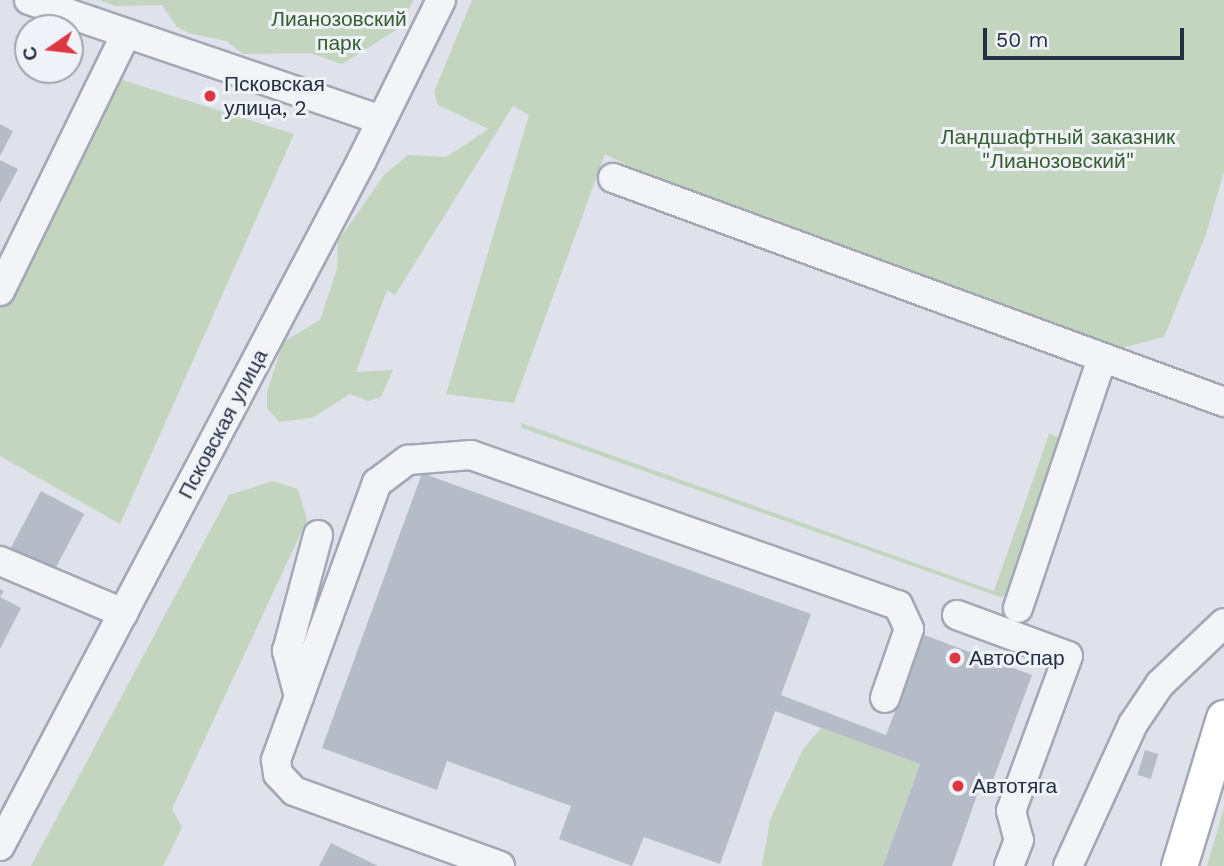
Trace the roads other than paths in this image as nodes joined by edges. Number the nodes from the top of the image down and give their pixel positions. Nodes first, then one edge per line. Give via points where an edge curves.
1 (29, 0) edge
2 (441, 0) edge
3 (126, 34) junction
4 (381, 120) junction
5 (613, 178) dead end
6 (0, 291) edge
7 (1102, 358) junction
8 (1224, 402) edge
9 (318, 535) dead end
10 (0, 561) edge
11 (1018, 608) dead end
12 (123, 613) junction
13 (957, 615) dead end
14 (1224, 623) edge
15 (299, 698) junction
16 (885, 698) dead end
17 (1224, 718) edge
18 (1, 840) edge
19 (500, 866) edge
20 (1009, 866) edge
21 (1068, 866) edge
22 (1179, 866) edge

1 - 3 street
2 - 4 street, Псковская улица
3 - 4 street
3 - 6 street
4 - 12 street, Псковская улица
5 - 7 street
7 - 8 street
7 - 11 street
9 - 15 street via 287,651
10 - 12 street
12 - 18 street, Псковская улица
13 - 20 street via 1068,656 1010,811 1019,840
14 - 21 street via 1160,684 1133,724
15 - 16 street via 377,483 408,460 434,454 471,455 898,605 909,629
15 - 19 street via 276,760 286,785
17 - 22 main road

